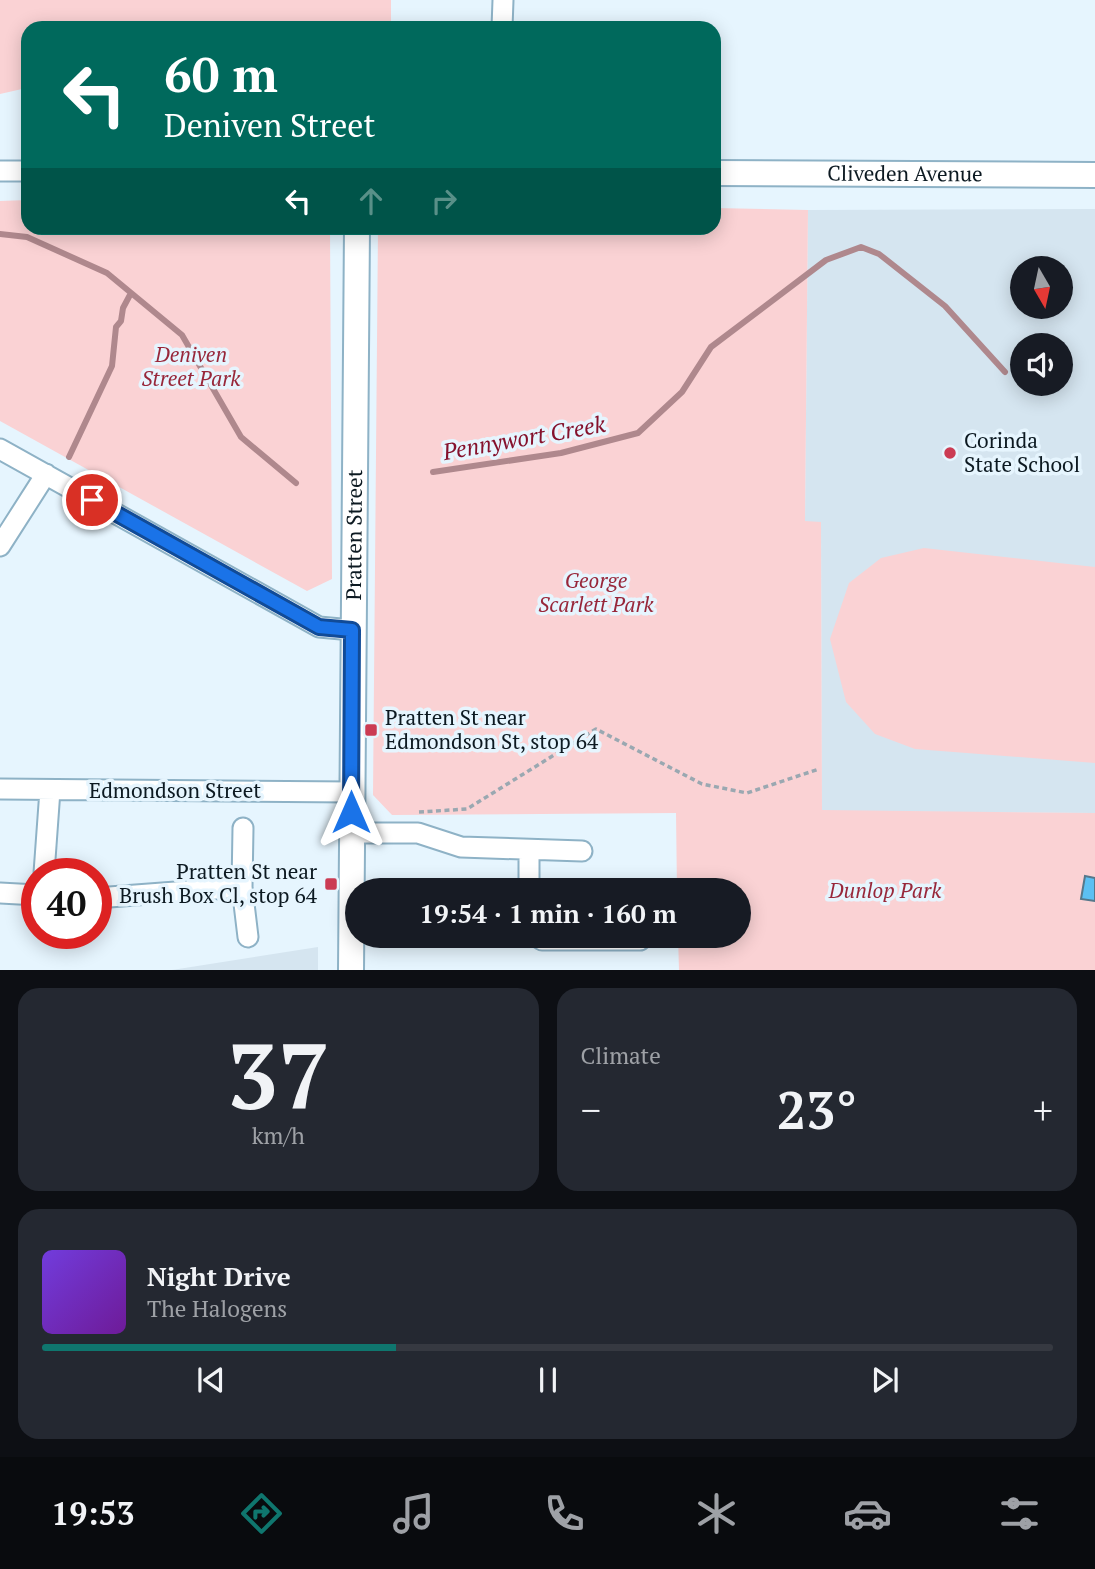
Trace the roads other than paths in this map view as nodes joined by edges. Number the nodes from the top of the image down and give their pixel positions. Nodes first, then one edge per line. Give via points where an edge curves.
1 (503, 0) edge
2 (502, 21) edge
3 (0, 171) edge
4 (21, 171) edge
5 (721, 173) edge
6 (1095, 175) edge
7 (356, 235) edge
8 (0, 449) edge
9 (46, 474) junction
10 (0, 547) edge
11 (352, 630) junction
12 (0, 789) edge
13 (50, 790) junction
14 (351, 792) junction
15 (243, 828) dead end
16 (351, 832) junction
17 (529, 850) junction
18 (582, 851) dead end
19 (45, 858) edge
20 (528, 878) edge
21 (242, 887) junction
22 (0, 893) edge
23 (21, 894) edge
24 (112, 897) edge
25 (248, 937) dead end
26 (351, 970) edge

1 - 2 street
3 - 4 street
5 - 6 street, Cliveden Avenue
7 - 11 street, Pratten Street
8 - 9 street
9 - 10 street
9 - 11 street via 319,627
11 - 14 street, Pratten Street
12 - 13 street, Edmondson Street
13 - 14 street, Edmondson Street
13 - 19 street
14 - 16 street, Pratten Street
15 - 21 street
16 - 17 street via 418,833 461,847
16 - 26 street, Pratten Street
17 - 18 street
17 - 20 street
21 - 24 street
21 - 25 street
22 - 23 street

